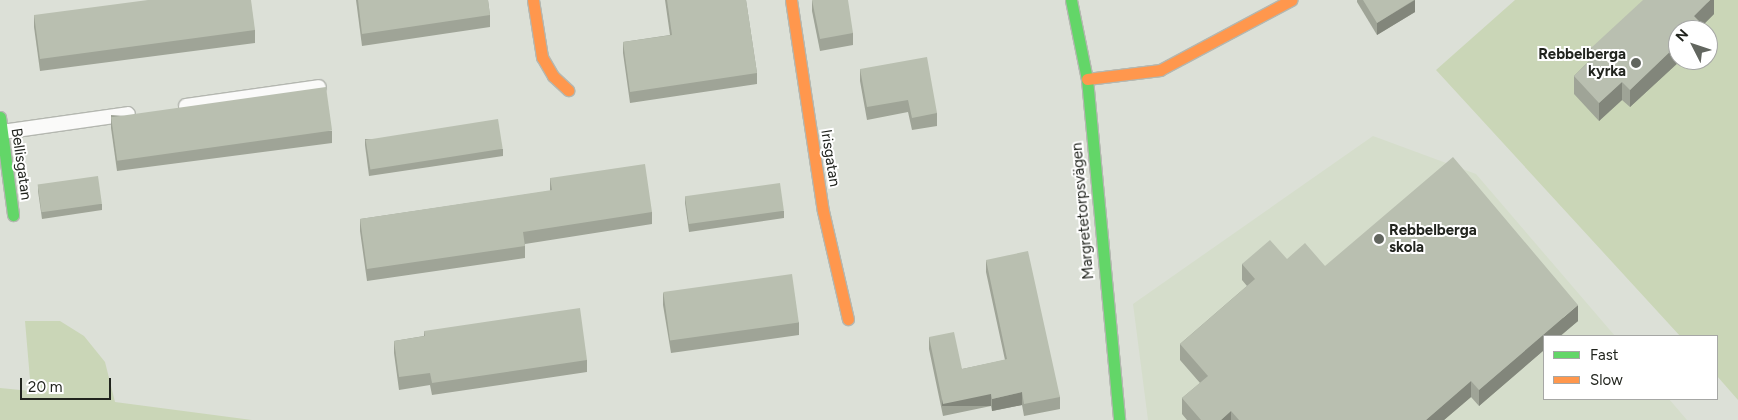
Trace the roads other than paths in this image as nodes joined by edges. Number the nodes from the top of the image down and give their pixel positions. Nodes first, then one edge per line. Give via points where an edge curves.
1 (533, 0) edge
2 (791, 0) edge
3 (1072, 0) edge
4 (1291, 0) edge
5 (1087, 79) junction
6 (319, 87) edge
7 (568, 90) dead end
8 (175, 108) edge
9 (146, 112) edge
10 (0, 117) edge
11 (2, 132) junction
12 (3, 168) edge
13 (13, 215) dead end
14 (848, 318) dead end
15 (1119, 420) edge

1 - 7 street via 542,57 553,76
2 - 14 street, Irisgatan via 823,211
3 - 5 street, Margretetorpsvägen
4 - 5 street via 1160,70
5 - 15 street, Margretetorpsvägen
6 - 8 lane
9 - 11 lane
10 - 11 street, Bellisgatan
11 - 12 street, Bellisgatan
12 - 13 street, Bellisgatan

